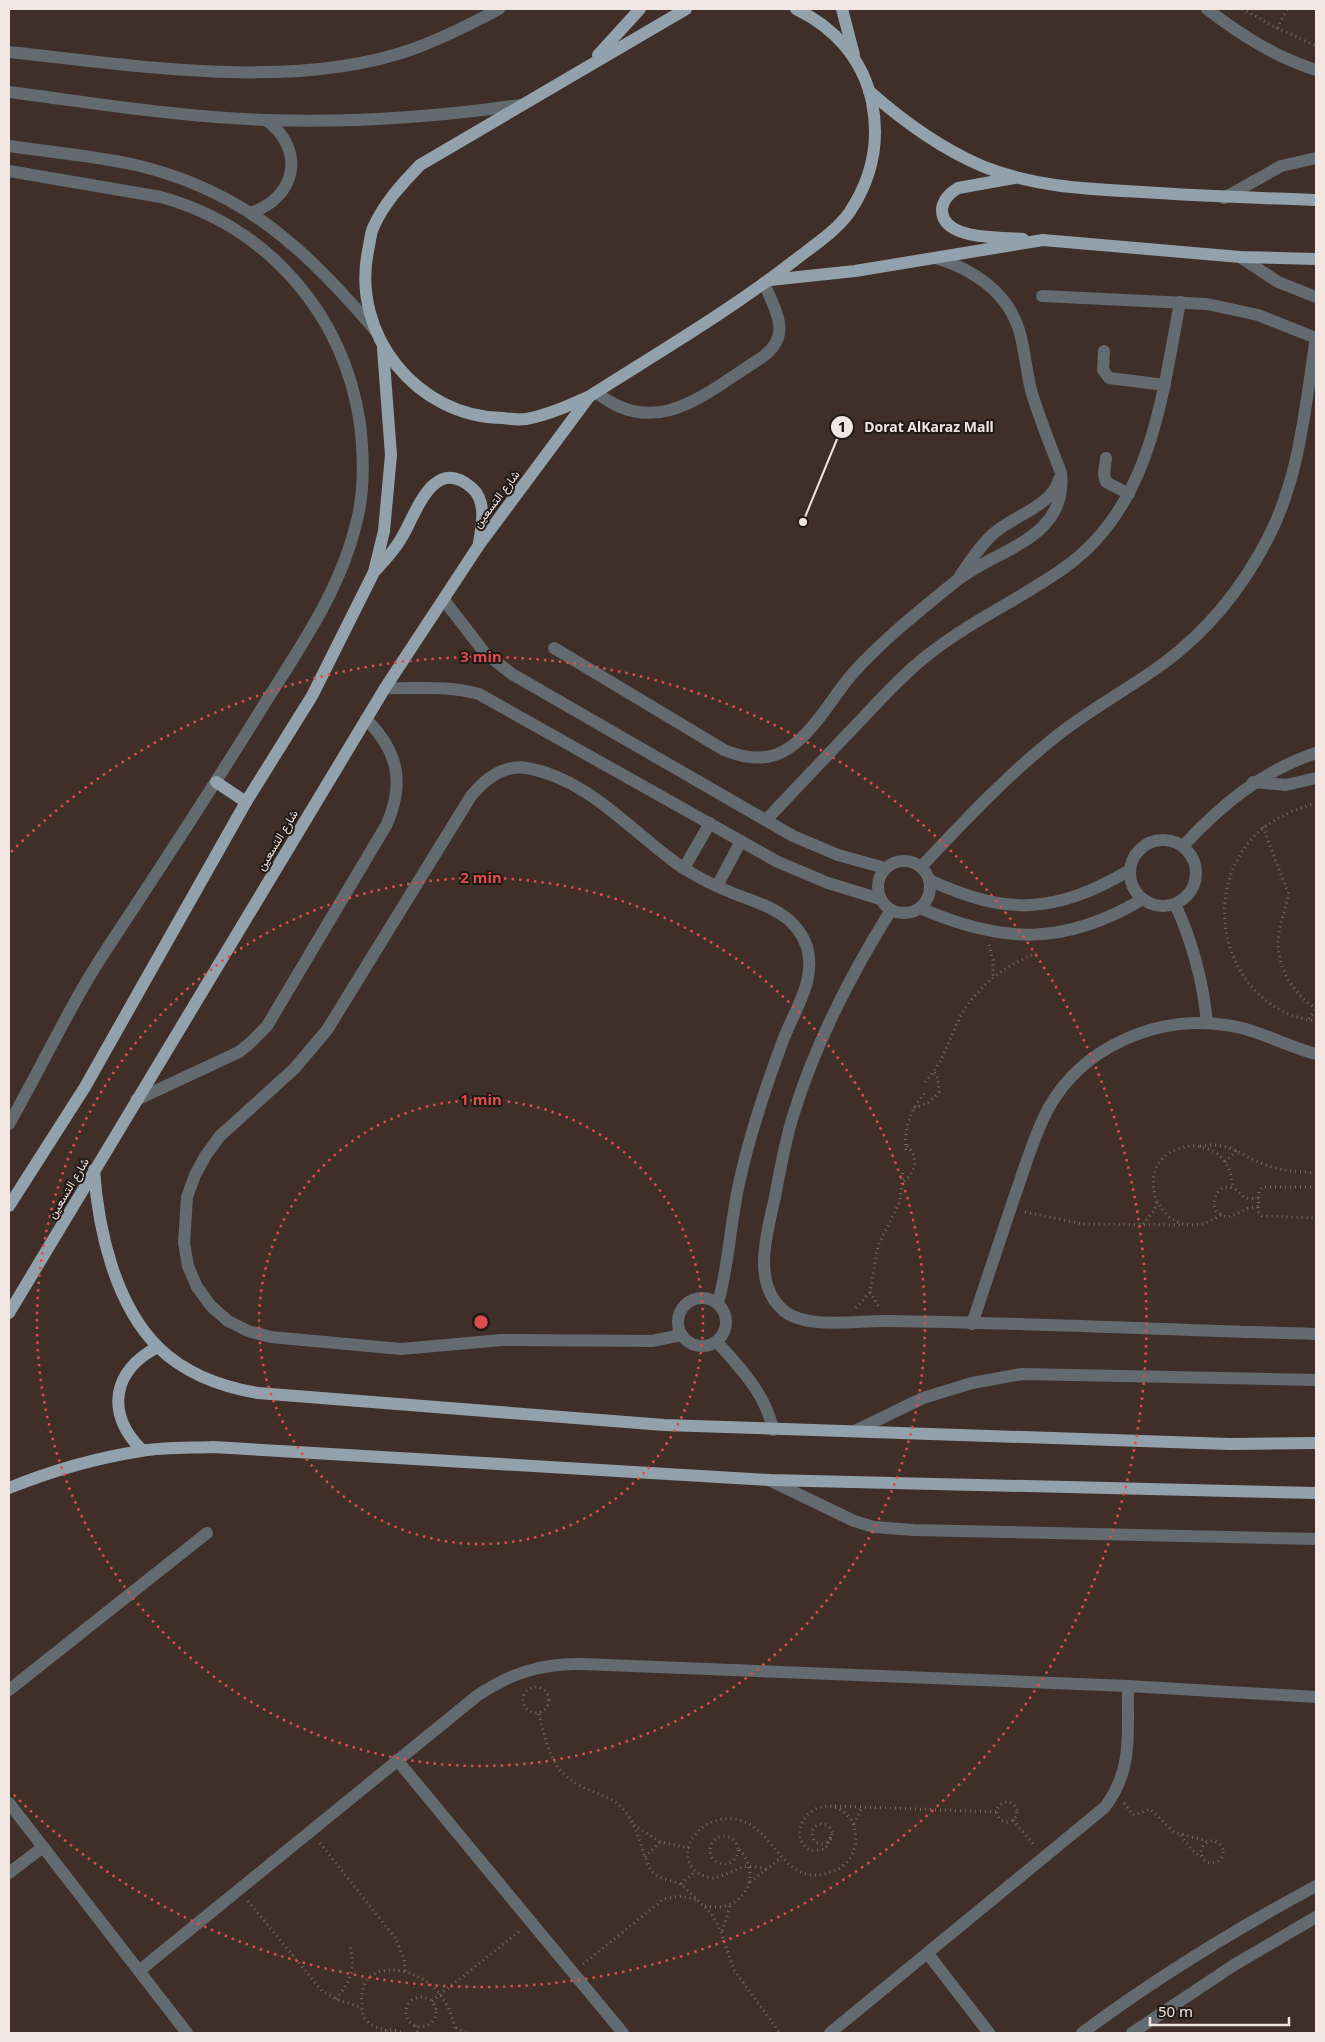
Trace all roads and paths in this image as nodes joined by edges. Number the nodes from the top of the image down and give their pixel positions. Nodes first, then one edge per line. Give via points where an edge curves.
1 (499, 9) edge
2 (640, 9) edge
3 (686, 9) edge
4 (796, 9) edge
5 (842, 9) edge
6 (1206, 9) edge
7 (1242, 9) edge
8 (1287, 9) edge
9 (1277, 28) junction
10 (1316, 46) edge
11 (9, 52) edge
12 (855, 60) junction
13 (589, 65) junction
14 (1316, 70) edge
15 (869, 91) junction
16 (9, 92) edge
17 (520, 106) junction
18 (266, 120) junction
19 (9, 146) edge
20 (1316, 158) edge
21 (9, 171) edge
22 (1016, 178) junction
23 (1224, 198) junction
24 (1316, 200) edge
25 (250, 212) junction
26 (1044, 240) junction
27 (936, 258) junction
28 (1240, 258) junction
29 (1316, 258) edge
30 (767, 282) junction
31 (1042, 296) dead end
32 (1316, 297) edge
33 (1180, 302) junction
34 (375, 330) junction
35 (1316, 338) edge
36 (383, 348) junction
37 (1104, 351) dead end
38 (1165, 385) junction
39 (593, 394) junction
40 (1106, 458) dead end
41 (1060, 473) junction
42 (1129, 494) junction
43 (479, 545) junction
44 (374, 572) junction
45 (957, 580) junction
46 (444, 600) junction
47 (554, 648) dead end
48 (385, 688) junction
49 (366, 719) junction
50 (1316, 753) edge
51 (1316, 778) edge
52 (216, 782) junction
53 (1253, 782) junction
54 (246, 802) junction
55 (1316, 803) edge
56 (766, 820) junction
57 (710, 823) junction
58 (1263, 827) junction
59 (741, 841) junction
60 (1183, 846) junction
61 (921, 867) junction
62 (684, 868) junction
63 (885, 868) junction
64 (1130, 870) junction
65 (930, 880) junction
66 (717, 886) junction
67 (880, 899) junction
68 (1144, 900) junction
69 (1175, 904) junction
70 (920, 908) junction
71 (891, 910) junction
72 (980, 930) junction
73 (1036, 953) dead end
74 (993, 977) junction
75 (1316, 1010) edge
76 (1309, 1020) junction
77 (1316, 1021) edge
78 (1207, 1023) junction
79 (1316, 1054) edge
80 (934, 1072) junction
81 (925, 1082) dead end
82 (925, 1093) dead end
83 (136, 1100) junction
84 (913, 1108) junction
85 (9, 1124) edge
86 (905, 1144) junction
87 (1198, 1146) junction
88 (906, 1150) dead end
89 (1236, 1150) junction
90 (1225, 1162) junction
91 (94, 1170) junction
92 (903, 1170) dead end
93 (1316, 1173) edge
94 (904, 1181) junction
95 (1233, 1188) junction
96 (1316, 1188) edge
97 (1258, 1198) junction
98 (1157, 1202) junction
99 (9, 1206) edge
100 (1258, 1207) junction
101 (1011, 1208) junction
102 (1221, 1215) junction
103 (1316, 1218) edge
104 (1142, 1224) junction
105 (1183, 1225) junction
106 (870, 1292) dead end
107 (718, 1303) junction
108 (9, 1313) edge
109 (972, 1324) junction
110 (1316, 1334) edge
111 (681, 1335) junction
112 (716, 1342) junction
113 (158, 1347) junction
114 (1316, 1380) edge
115 (773, 1430) junction
116 (855, 1431) junction
117 (1316, 1443) edge
118 (142, 1450) junction
119 (768, 1480) junction
120 (9, 1488) edge
121 (1316, 1493) edge
122 (207, 1532) dead end
123 (1316, 1539) edge
124 (1128, 1686) junction
125 (9, 1690) edge
126 (1316, 1697) edge
127 (539, 1714) junction
128 (397, 1760) junction
129 (1116, 1793) junction
130 (9, 1803) edge
131 (833, 1806) junction
132 (862, 1807) junction
133 (997, 1812) junction
134 (1013, 1820) junction
135 (634, 1824) junction
136 (853, 1824) junction
137 (310, 1831) junction
138 (1181, 1835) junction
139 (831, 1837) junction
140 (1207, 1841) junction
141 (660, 1842) junction
142 (43, 1847) junction
143 (689, 1848) junction
144 (738, 1848) junction
145 (646, 1857) junction
146 (1202, 1857) junction
147 (781, 1858) junction
148 (1044, 1858) junction
149 (731, 1863) junction
150 (749, 1867) junction
151 (766, 1869) junction
152 (736, 1870) junction
153 (696, 1871) junction
154 (9, 1873) edge
155 (749, 1883) junction
156 (681, 1884) junction
157 (1316, 1886) edge
158 (238, 1889) junction
159 (698, 1900) junction
160 (731, 1904) junction
161 (705, 1906) junction
162 (1316, 1918) edge
163 (531, 1922) junction
164 (721, 1932) junction
165 (350, 1947) dead end
166 (928, 1954) junction
167 (139, 1971) junction
168 (405, 1972) junction
169 (572, 1972) junction
170 (440, 1995) junction
171 (336, 1999) junction
172 (432, 2002) junction
173 (362, 2008) junction
174 (416, 2026) junction
175 (455, 2028) junction
176 (386, 2030) junction
177 (187, 2033) edge
178 (380, 2033) edge
179 (391, 2033) edge
180 (404, 2033) edge
181 (418, 2033) edge
182 (456, 2033) edge
183 (466, 2033) edge
184 (623, 2033) edge
185 (780, 2033) edge
186 (830, 2033) edge
187 (989, 2033) edge
188 (1082, 2033) edge
189 (1132, 2033) edge

1 - 11 street via 412,50 345,66 279,71 195,71
2 - 13 main road
3 - 13 main road
4 - 12 main road via 836,36
5 - 12 main road
6 - 14 street via 1248,39 1294,63
7 - 9 path
8 - 9 path
9 - 10 path
12 - 15 main road
13 - 17 main road
15 - 22 main road via 895,114 938,143
15 - 30 main road via 876,123 874,155 864,186 848,214 825,237
16 - 18 street via 187,114
17 - 18 street via 391,119
17 - 34 main road via 420,165 392,194 373,230 364,269 368,310
18 - 25 street via 283,135 292,166 279,197 271,204
19 - 25 street via 137,166 184,180
20 - 23 street via 1281,166
21 - 52 street via 161,198 181,203 228,224 265,250 298,283 325,321 345,366 358,413 363,462 361,501 351,543 334,585 304,642
22 - 23 main road via 1074,188
22 - 26 main road via 950,192 945,200 943,217 954,231
23 - 24 main road
25 - 34 street via 317,265
26 - 27 main road
26 - 28 main road
27 - 30 main road
27 - 41 street via 984,280 1014,318 1031,389
28 - 29 main road
28 - 32 street via 1278,282
30 - 39 main road
30 - 39 street via 781,330 775,346 762,358 669,412 653,415 630,412
31 - 33 street
33 - 35 street via 1232,308
33 - 38 street
34 - 36 main road
35 - 61 street via 1295,462 1284,502 1248,574 1224,607 1166,662 1032,756 972,812
36 - 39 main road via 409,382 444,405 484,418 525,419 565,407
36 - 44 main road via 391,455 384,531
37 - 38 street via 1104,370 1109,378
38 - 42 street via 1149,450
39 - 43 main road, شارع التسعين
40 - 42 street via 1106,482
41 - 45 street via 1052,494 992,534
41 - 45 street via 1062,484 1058,504 1042,528
42 - 56 street via 1093,542 1066,567 949,639 904,675
43 - 44 main road via 480,499 463,482 450,479 438,482 427,489 401,539
43 - 46 main road, شارع التسعين
44 - 54 main road via 312,696
45 - 47 street via 878,647 800,740 777,755 764,758 750,758 724,750
46 - 48 main road, شارع التسعين
46 - 56 street via 484,652 505,669
48 - 49 main road, شارع التسعين
48 - 57 street via 458,688 479,694
49 - 83 main road, شارع التسعين
49 - 83 street via 390,749 398,787 394,806 387,824 266,1026 239,1052
50 - 53 street
51 - 53 street via 1286,785
52 - 54 main road
52 - 85 street via 82,989
53 - 60 street via 1216,812
54 - 99 main road via 85,1087
55 - 58 path via 1290,811
56 - 63 street via 815,846
57 - 59 street
57 - 62 street
58 - 75 path via 1288,893 1279,932 1282,968 1290,985
58 - 76 path via 1241,853 1229,877 1224,911 1226,938 1243,975 1256,991 1271,1004
59 - 66 street
59 - 67 street via 802,873
60 - 64 street via 1164,840 1145,845 1137,852
60 - 69 street via 1195,862 1195,882 1188,896
61 - 63 street via 903,861
61 - 65 street
62 - 66 street
62 - 111 street via 607,807 563,781 524,768 509,769 487,779 471,796 327,1030 294,1069 225,1131 206,1155 187,1197 184,1236 188,1266 197,1287 211,1306 228,1321 271,1337 401,1350 502,1340 652,1342
63 - 67 street via 877,888
64 - 65 street via 1087,893 1041,905 995,904
64 - 68 street via 1131,881
65 - 70 street via 927,900
66 - 107 street via 770,906 786,916 806,947 809,966 807,985 774,1065 748,1148 738,1186
67 - 71 street
68 - 69 street via 1159,906
68 - 72 street via 1105,920 1072,930 1020,935
69 - 78 street via 1202,979
70 - 71 street via 906,913
70 - 72 street
71 - 109 street via 867,949 808,1073 782,1163 763,1270 774,1300 800,1320
72 - 74 path via 990,949
73 - 74 path
74 - 80 path via 962,1013 945,1055
75 - 76 path
76 - 77 path
78 - 79 street via 1246,1029
78 - 101 street via 1185,1023 1140,1032 1100,1052 1080,1068 1048,1108
80 - 81 path
80 - 84 path via 939,1092 928,1103
82 - 84 path
83 - 91 main road, شارع التسعين
84 - 86 path via 905,1132
86 - 88 path
86 - 94 path via 913,1153 915,1163
87 - 89 path via 1218,1144
87 - 90 path via 1208,1149
87 - 98 path via 1174,1150 1157,1167 1153,1191
89 - 90 path
89 - 93 path via 1281,1170
90 - 95 path via 1233,1179
91 - 108 main road, شارع التسعين
91 - 113 main road via 100,1221 115,1273 140,1324
92 - 94 path
94 - 106 path via 900,1201 878,1246
95 - 97 path via 1247,1198
95 - 102 path via 1221,1189 1214,1199 1216,1210
96 - 97 path via 1265,1186 1259,1191
97 - 100 path
98 - 104 path via 1154,1211
98 - 105 path via 1167,1217
100 - 102 path via 1247,1207 1231,1216
100 - 103 path via 1262,1216
101 - 104 path via 1043,1218 1082,1224
101 - 109 street
102 - 105 path via 1197,1226
104 - 105 path
107 - 111 street via 708,1298 696,1298 686,1303 677,1324
107 - 112 street via 726,1322 724,1333
109 - 110 street
111 - 112 street via 698,1346
112 - 115 street via 756,1390 769,1412
113 - 115 main road via 180,1364 214,1382 258,1393 664,1425
113 - 118 main road via 131,1364 118,1394 122,1425
114 - 116 street via 1022,1374 972,1383 923,1398
115 - 116 main road
116 - 117 main road via 1230,1444
118 - 119 main road via 213,1446
118 - 120 main road via 88,1462
119 - 121 main road
119 - 123 street via 835,1514 874,1527
122 - 125 street
124 - 126 street
124 - 128 street via 564,1664 526,1670 493,1685
124 - 129 street via 1126,1761
127 - 127 path via 546,1710 549,1697 546,1690 532,1687 522,1700 531,1713
127 - 135 path via 550,1756 558,1768 578,1785 611,1800
128 - 137 street
128 - 163 street
129 - 138 path via 1133,1815 1150,1808 1162,1822
129 - 148 street via 1105,1807
130 - 142 street
131 - 132 path
131 - 136 path
131 - 139 path via 824,1806 809,1814 798,1835 805,1847 818,1852 825,1849
132 - 133 path
132 - 136 path
133 - 134 path via 1002,1821
133 - 134 path via 998,1806 1008,1802 1017,1810
134 - 148 path
135 - 141 path
135 - 145 path
136 - 147 path via 854,1850 837,1870 825,1875 812,1875 799,1871
137 - 158 street
137 - 168 path via 396,1939
138 - 140 path via 1197,1836
138 - 146 path
139 - 139 path via 829,1827 818,1824 814,1828 813,1838 817,1842 827,1842
140 - 146 path via 1200,1851
140 - 146 path via 1220,1843 1222,1855 1213,1863
141 - 143 path
141 - 145 path
142 - 154 street
142 - 167 street
143 - 147 path via 698,1830 716,1819 727,1818 748,1823 758,1830
143 - 153 path
144 - 149 path via 736,1859
144 - 149 path via 735,1842 723,1836 712,1842 710,1854 713,1860 718,1864
144 - 150 path
145 - 156 path via 652,1872 658,1877
147 - 151 path
148 - 166 street
149 - 152 path
150 - 151 path
150 - 152 path
150 - 155 path
151 - 155 path
152 - 153 path via 710,1878
153 - 156 path
155 - 160 path via 739,1899
156 - 159 path
157 - 188 street via 1162,1976
158 - 167 street
158 - 171 path via 322,1991
159 - 161 path
159 - 169 path via 681,1896 664,1899
160 - 161 path
160 - 164 path
161 - 164 path
162 - 189 street via 1234,1965
163 - 169 street
163 - 170 path
164 - 185 path via 734,1970
165 - 171 path via 354,1970
166 - 186 street
166 - 187 street
167 - 177 street
168 - 170 path via 424,1980
168 - 173 path via 384,1970 366,1980 362,1989
169 - 184 street
170 - 172 path
170 - 175 path
171 - 173 path
172 - 174 path via 436,2016 424,2027
172 - 174 path via 426,1997 411,2000 406,2015
173 - 176 path via 369,2023
174 - 181 path
175 - 182 path
175 - 183 path
176 - 178 path
176 - 179 path
176 - 180 path

